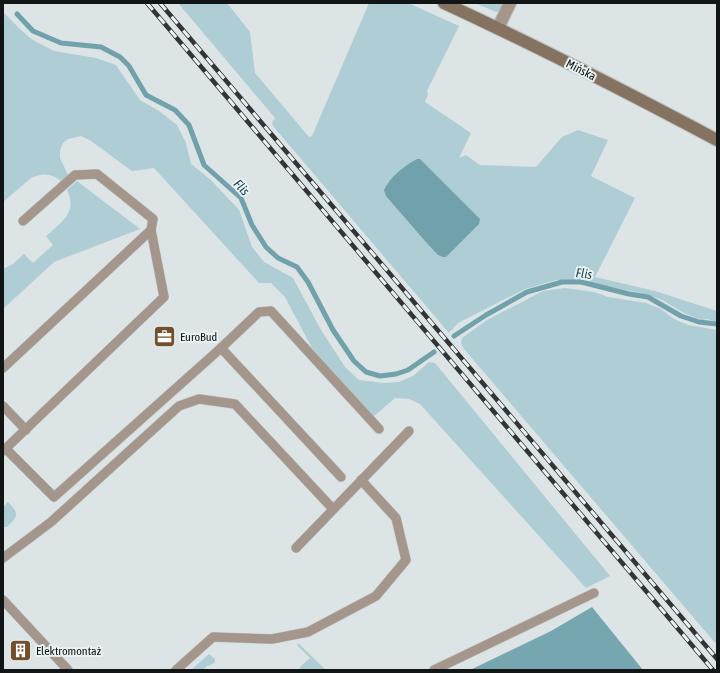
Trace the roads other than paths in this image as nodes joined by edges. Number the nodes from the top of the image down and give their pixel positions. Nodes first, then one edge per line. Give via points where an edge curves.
1 (444, 3) edge
2 (510, 3) edge
3 (498, 28) junction
4 (717, 140) edge
5 (23, 221) dead end
6 (151, 230) junction
7 (221, 348) junction
8 (3, 368) edge
9 (3, 406) edge
10 (378, 429) dead end
11 (26, 430) junction
12 (409, 431) dead end
13 (4, 450) edge
14 (341, 478) dead end
15 (361, 480) junction
16 (333, 509) junction
17 (296, 548) dead end
18 (3, 558) edge
19 (594, 593) dead end
20 (3, 600) edge
21 (68, 670) edge
22 (176, 670) edge
23 (434, 670) edge

1 - 3 street, Mińska
2 - 3 street
3 - 4 street, Mińska
5 - 6 lane via 75,175 97,174 153,219
6 - 8 lane
6 - 11 lane via 164,297
7 - 10 lane via 259,312 271,311
7 - 13 lane via 54,497
7 - 14 lane
9 - 11 lane
11 - 13 lane
12 - 15 lane
15 - 16 lane
15 - 22 lane via 396,518 406,560 376,596 308,632 272,639 213,637
16 - 17 lane
16 - 18 lane via 234,404 199,399 179,406 51,522
19 - 23 lane
20 - 21 lane

